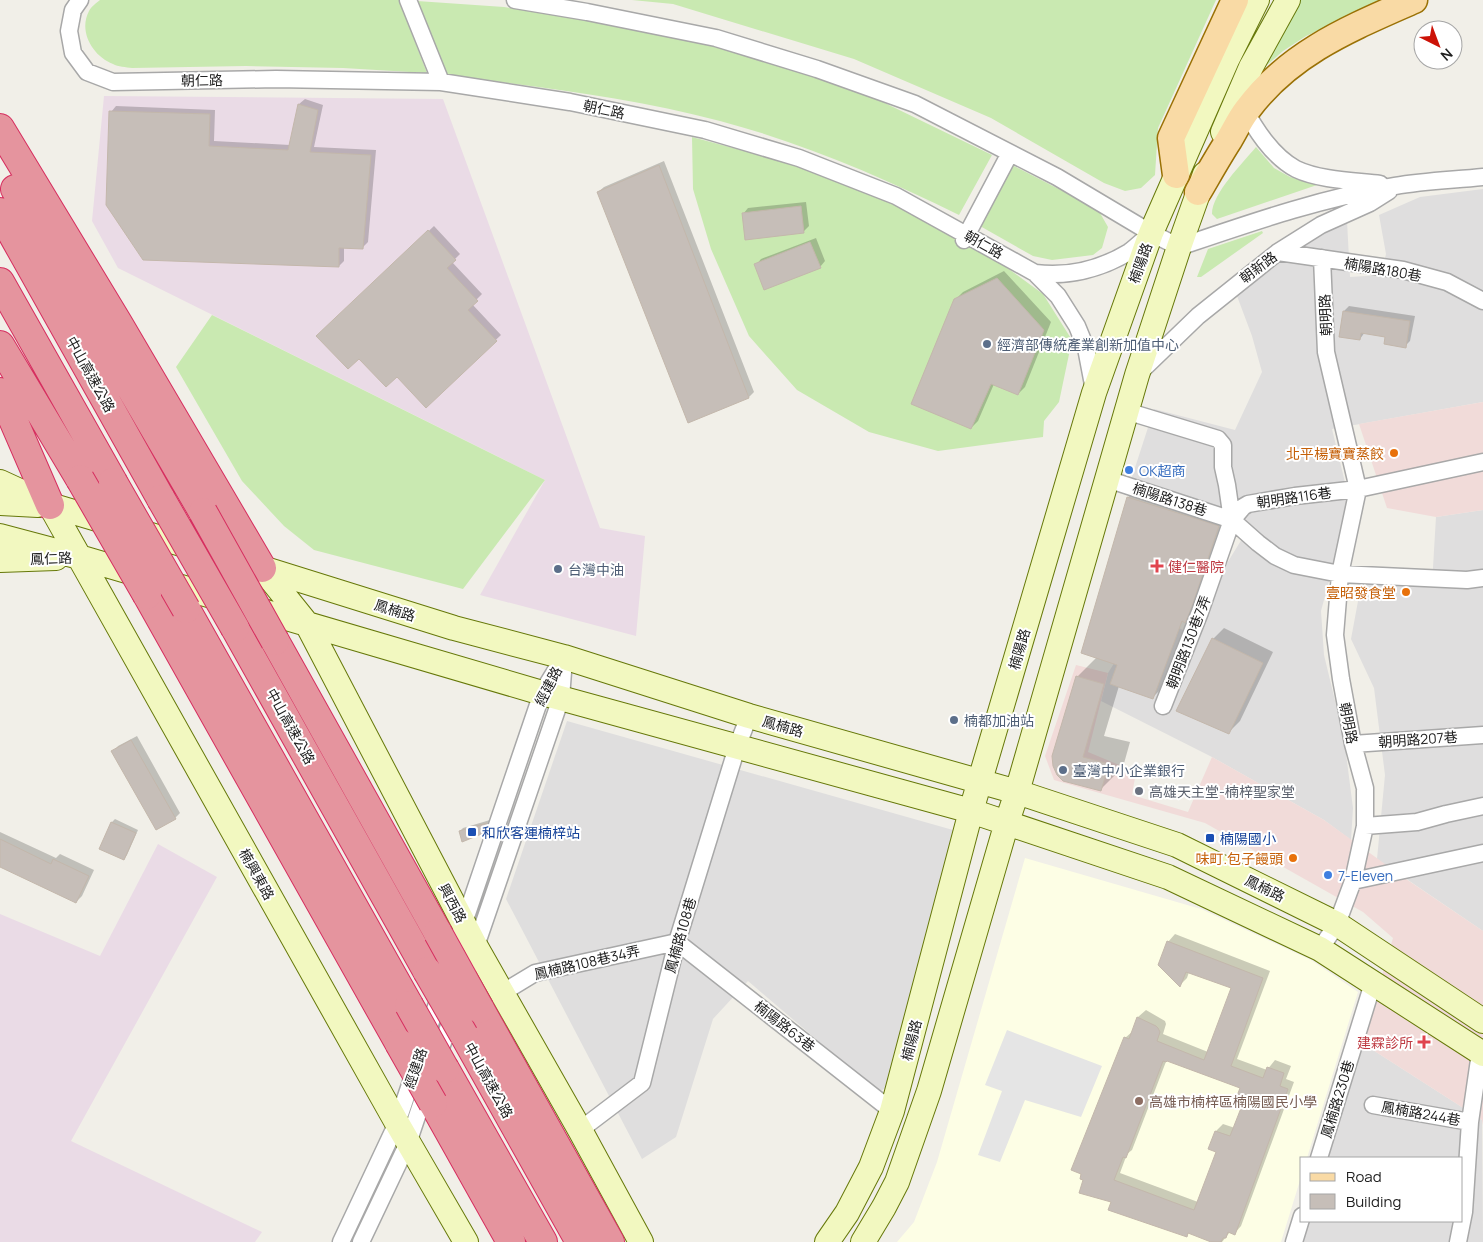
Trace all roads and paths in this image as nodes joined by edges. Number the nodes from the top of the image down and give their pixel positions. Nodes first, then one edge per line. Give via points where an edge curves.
1 (80, 0) edge
2 (408, 0) edge
3 (515, 0) edge
4 (1235, 0) edge
5 (1257, 0) edge
6 (1288, 0) edge
7 (1414, 0) edge
8 (441, 82) junction
9 (1242, 104) junction
10 (0, 128) edge
11 (1010, 153) junction
12 (0, 163) edge
13 (1176, 175) junction
14 (1483, 178) edge
15 (1397, 185) junction
16 (1198, 192) joint
17 (0, 212) edge
18 (1151, 233) junction
19 (966, 237) junction
20 (1179, 247) junction
21 (1278, 252) junction
22 (1322, 258) junction
23 (1035, 273) junction
24 (0, 282) edge
25 (1483, 301) edge
26 (0, 345) edge
27 (1137, 375) junction
28 (0, 392) edge
29 (1094, 393) junction
30 (1126, 411) junction
31 (1483, 462) edge
32 (1107, 478) junction
33 (0, 482) edge
34 (1358, 488) junction
35 (0, 503) edge
36 (50, 505) junction
37 (1232, 520) junction
38 (0, 536) edge
39 (79, 558) junction
40 (0, 560) edge
41 (262, 568) junction
42 (1340, 574) junction
43 (1483, 578) edge
44 (307, 624) junction
45 (564, 657) junction
46 (551, 695) junction
47 (1164, 706) dead end
48 (749, 716) junction
49 (1483, 735) edge
50 (1353, 744) junction
51 (737, 746) junction
52 (980, 782) junction
53 (1017, 792) junction
54 (1483, 806) edge
55 (972, 811) junction
56 (1007, 822) junction
57 (1365, 826) junction
58 (1483, 853) edge
59 (1353, 881) junction
60 (464, 923) junction
61 (1337, 924) junction
62 (677, 942) junction
63 (476, 947) junction
64 (1320, 949) junction
65 (1373, 983) junction
66 (491, 1001) junction
67 (1483, 1021) edge
68 (1482, 1052) edge
69 (1373, 1105) dead end
70 (892, 1111) junction
71 (1470, 1122) junction
72 (580, 1130) junction
73 (403, 1133) junction
74 (1319, 1157) edge
75 (1463, 1212) edge
76 (1300, 1222) edge
77 (1461, 1222) edge
78 (341, 1242) edge
79 (362, 1242) edge
80 (466, 1242) edge
81 (511, 1242) edge
82 (543, 1242) edge
83 (580, 1242) edge
84 (610, 1242) edge
85 (642, 1242) edge
86 (827, 1242) edge
87 (863, 1242) edge
88 (1294, 1242) edge
89 (1458, 1242) edge

1 - 8 street, 朝仁路 via 73,10 69,31 73,53 88,72 113,82 276,79
2 - 8 street
3 - 11 street via 716,38 808,66 916,104
4 - 13 main road via 1171,138
5 - 13 street, 楠陽路 via 1226,60
6 - 9 street via 1251,67
7 - 9 main road via 1340,33 1308,52 1261,93
8 - 19 street, 朝仁路 via 570,102 706,130 800,158 896,196
9 - 15 street, 朝新路 via 1274,151 1298,169 1331,178
9 - 16 main road
10 - 41 highway
11 - 18 street
11 - 19 street
12 - 66 highway, bridge via 203,512 438,933
13 - 18 street, 楠陽路
14 - 15 street, 朝新路
15 - 20 street, 朝新路 via 1315,203
15 - 21 street, 朝新路 via 1370,203 1321,224
16 - 20 street
17 - 83 highway, 中山高速公路, bridge
18 - 20 street
18 - 23 street via 1130,251 1078,272
18 - 29 street, 楠陽路
19 - 23 street, 朝仁路
20 - 27 street
21 - 22 street, 楠陽路180巷
21 - 27 street, 朝新路 via 1198,316
22 - 25 street, 楠陽路180巷 via 1412,272 1447,282
22 - 34 street, 朝明路 via 1326,352
23 - 29 street, 朝仁路 via 1058,296 1077,326 1086,348
24 - 82 highway, bridge
26 - 81 highway, bridge via 147,595
27 - 30 street
28 - 36 highway
29 - 52 street, 楠陽路
30 - 32 street
30 - 37 street via 1218,439 1223,445 1223,467
31 - 34 street
32 - 37 street, 楠陽路138巷
32 - 53 street
33 - 36 street
34 - 37 street, 朝明路116巷 via 1248,504
34 - 42 street, 朝明路
35 - 36 street
36 - 39 street, 楠興東路
36 - 41 street, 鳳楠路
37 - 42 street via 1275,556 1294,565
37 - 47 street, 朝明路130巷7弄
38 - 39 street, 鳳仁路
39 - 40 street, 鳳仁路
39 - 44 street
39 - 73 street, 楠興東路
41 - 44 street, 興西路
41 - 45 street, 鳳楠路 via 454,628
42 - 43 street
42 - 50 street, 朝明路 via 1335,634
44 - 46 street
44 - 60 street, 興西路
45 - 46 street, 經建路
45 - 48 street, 鳳楠路
46 - 51 street
46 - 60 street, 經建路
46 - 63 street, 經建路
48 - 51 street, 鳳楠路108巷
48 - 52 street, 鳳楠路
49 - 50 street, 朝明路207巷
50 - 57 street, 朝明路 via 1365,788
51 - 55 street
51 - 62 street, 鳳楠路108巷
52 - 53 street, 鳳楠路
52 - 55 street, 楠陽路
53 - 56 street
53 - 61 street, 鳳楠路 via 1177,845
54 - 57 street via 1417,822
55 - 56 street
55 - 70 street, 楠陽路
56 - 64 street via 1168,876
56 - 87 street via 930,1091 897,1182
57 - 59 street, 朝明路
58 - 59 street
59 - 61 street, 朝明路
60 - 63 street, 興西路
60 - 73 street, 經建路
61 - 64 street, 朝明路
61 - 67 street, 鳳楠路
62 - 66 street, 鳳楠路108巷34弄 via 534,972
62 - 70 street, 楠陽路63巷
62 - 72 street, 鳳楠路108巷 via 642,1083
63 - 66 street, 興西路
63 - 73 street, 經建路
64 - 65 street
65 - 68 street
65 - 74 street, 鳳楠路230巷
66 - 72 street, 興西路
66 - 84 highway
68 - 71 street
69 - 71 street, 鳳楠路244巷
70 - 86 street, 楠陽路 via 871,1167
71 - 75 street
72 - 85 street, 興西路
73 - 78 street, 經建路
73 - 79 street, 經建路
73 - 80 street, 楠興東路
76 - 88 street
77 - 89 street

